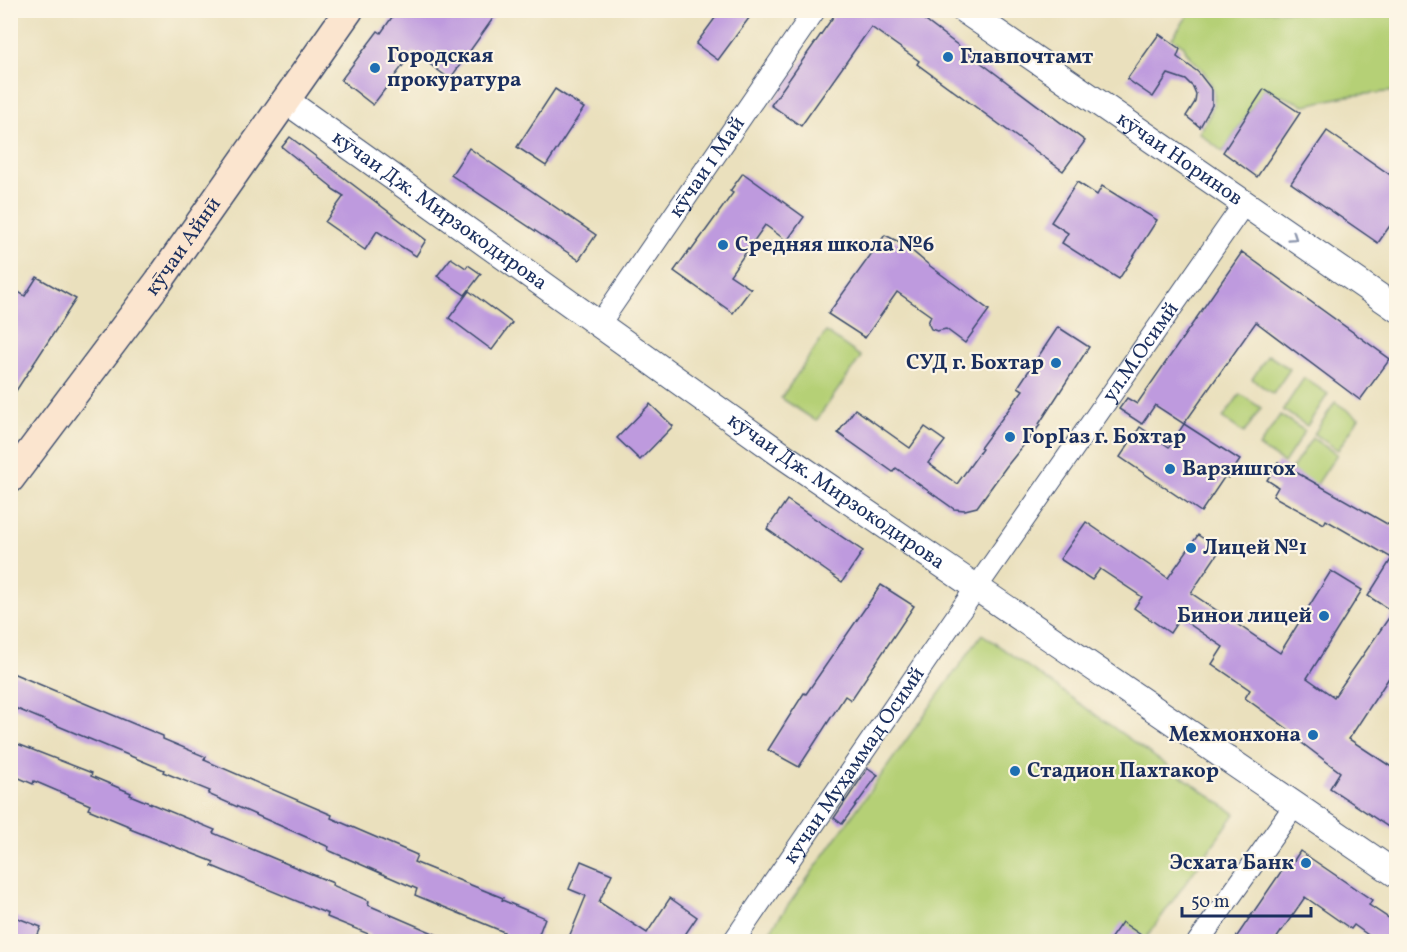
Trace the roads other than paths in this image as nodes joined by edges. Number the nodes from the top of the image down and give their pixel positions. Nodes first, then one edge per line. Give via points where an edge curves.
1 (349, 10) edge
2 (815, 10) edge
3 (964, 10) edge
4 (285, 100) junction
5 (1244, 204) junction
6 (1396, 308) edge
7 (600, 323) junction
8 (10, 479) edge
9 (977, 589) junction
10 (1295, 805) junction
11 (1396, 874) edge
12 (733, 942) edge
13 (1198, 942) edge

1 - 4 main road, кӯчаи Айнӣ
2 - 7 street, кӯчаи 1 Май
3 - 5 street, кӯчаи Норинов
4 - 7 street, кӯчаи Дж. Мирзокодирова
4 - 8 main road, кӯчаи Айнӣ via 159,281
5 -> 6 street, кӯчаи Норинов
5 - 9 street, ул.М.Осимй
7 - 9 street, кӯчаи Дж. Мирзокодирова
9 - 10 street, кӯчаи Дж. Мирзокодирова
9 - 12 street, кучаи Муҳаммад Осимй
10 - 11 street, кӯчаи Дж. Мирзокодирова
10 - 13 street

